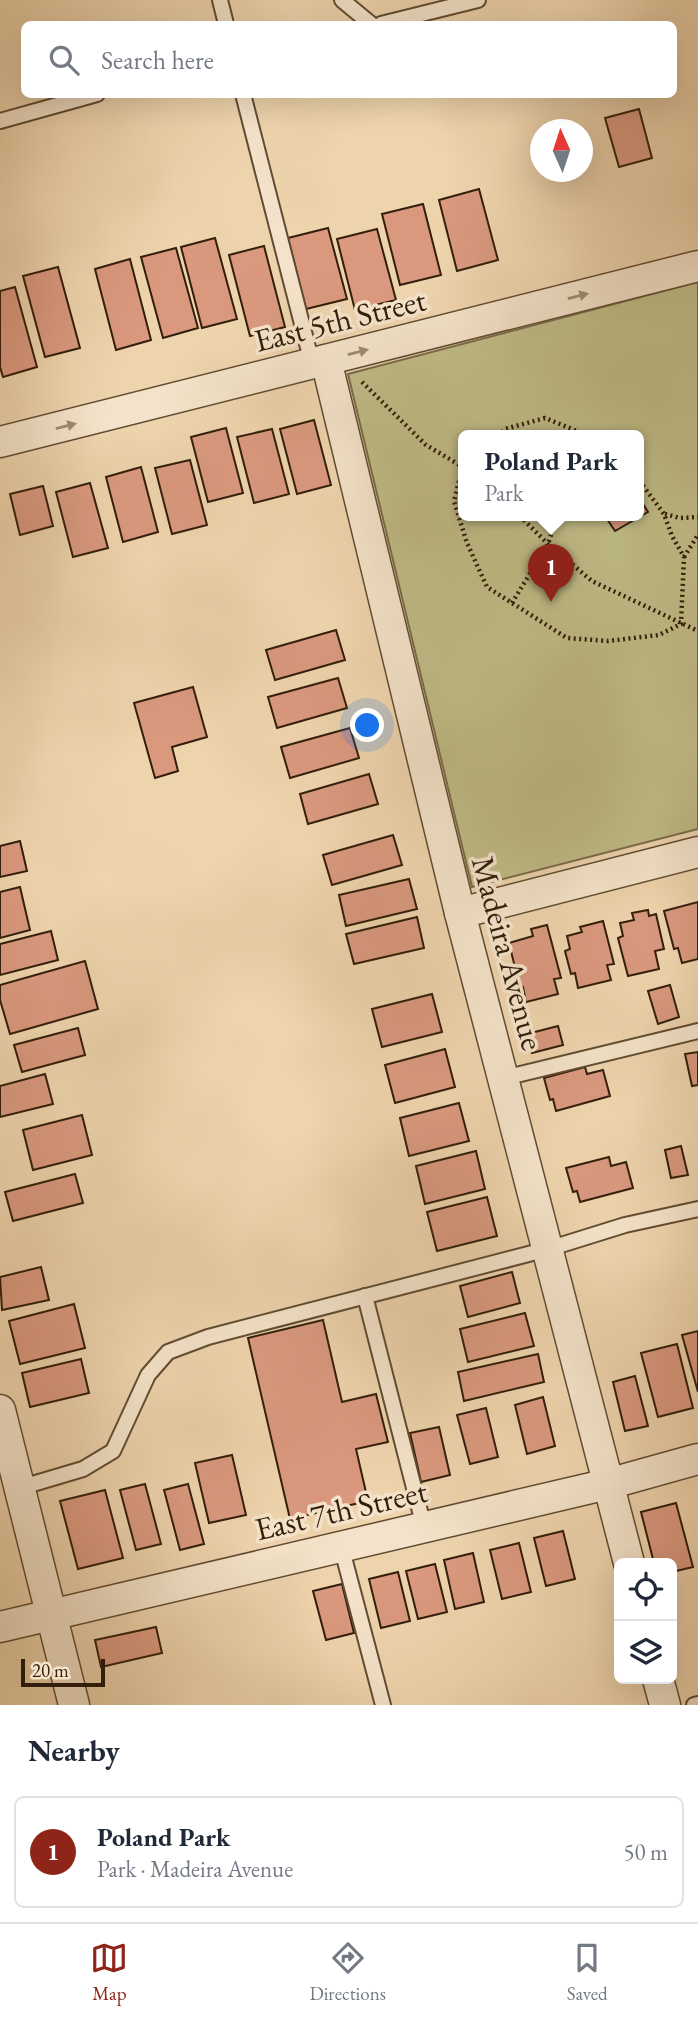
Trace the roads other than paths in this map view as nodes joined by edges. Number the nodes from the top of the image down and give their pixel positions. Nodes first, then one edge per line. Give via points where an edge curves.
1 (220, 0) edge
2 (342, 0) edge
3 (478, 0) edge
4 (225, 21) edge
5 (366, 21) edge
6 (393, 21) edge
7 (83, 98) edge
8 (244, 98) edge
9 (0, 121) edge
10 (698, 266) edge
11 (318, 362) junction
12 (0, 442) edge
13 (698, 852) edge
14 (460, 913) junction
15 (698, 1031) edge
16 (504, 1078) junction
17 (698, 1209) edge
18 (548, 1249) junction
19 (365, 1296) junction
20 (0, 1410) edge
21 (698, 1459) edge
22 (608, 1484) junction
23 (19, 1488) junction
24 (424, 1527) junction
25 (341, 1546) junction
26 (628, 1558) edge
27 (51, 1614) junction
28 (0, 1627) edge
29 (659, 1684) edge
30 (74, 1705) edge
31 (383, 1705) edge
32 (665, 1705) edge

1 - 4 lane
2 - 5 lane
3 - 6 lane
7 - 9 lane
8 - 11 lane
11 -> 10 street, East 5th Street
12 -> 11 street, East 5th Street
11 - 14 street, Madeira Avenue
13 - 14 street
14 - 16 street, Madeira Avenue
15 - 16 lane
16 - 18 street, Madeira Avenue
17 - 18 lane
18 - 19 lane
18 - 22 street, Madeira Avenue
19 - 23 lane via 168,1352 148,1374 113,1451 83,1469
19 - 24 lane
20 - 23 street
21 - 22 street, East 7th Street
22 - 24 street, East 7th Street
22 - 26 street, Madeira Avenue
23 - 27 street
24 - 25 street, East 7th Street
25 - 27 street, East 7th Street
25 - 31 lane
27 - 28 street, East 7th Street
27 - 30 street
29 - 32 street

